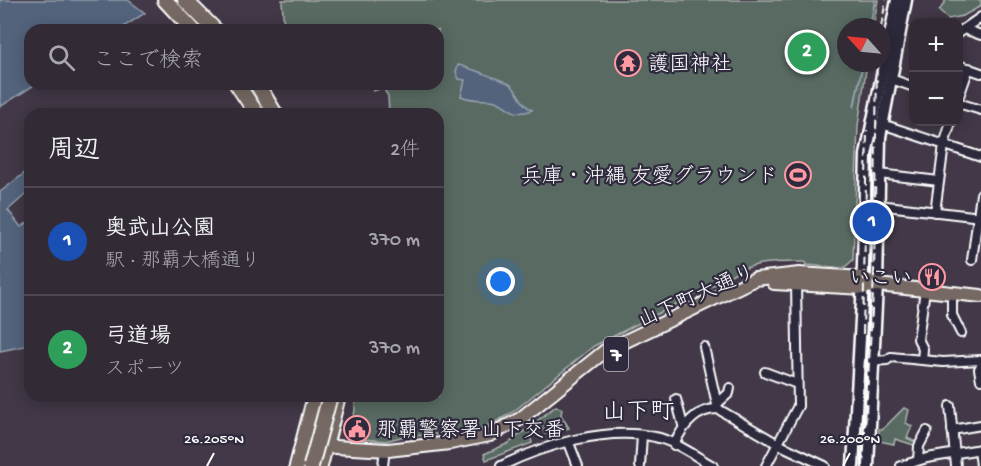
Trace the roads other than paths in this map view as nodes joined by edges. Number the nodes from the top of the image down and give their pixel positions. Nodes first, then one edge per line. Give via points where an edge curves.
1 (165, 0) edge
2 (185, 0) edge
3 (897, 0) edge
4 (906, 0) edge
5 (981, 17) edge
6 (187, 24) edge
7 (209, 24) edge
8 (963, 30) edge
9 (963, 31) edge
10 (981, 35) edge
11 (963, 66) edge
12 (969, 68) junction
13 (981, 73) edge
14 (891, 79) junction
15 (909, 85) edge
16 (963, 86) edge
17 (241, 90) edge
18 (262, 90) edge
19 (266, 96) junction
20 (963, 103) edge
21 (253, 108) edge
22 (272, 108) edge
23 (277, 108) edge
24 (981, 110) edge
25 (882, 124) junction
26 (950, 126) edge
27 (944, 145) junction
28 (981, 157) edge
29 (879, 174) junction
30 (939, 181) junction
31 (981, 194) edge
32 (878, 205) junction
33 (935, 212) junction
34 (979, 217) edge
35 (972, 261) dead end
36 (796, 283) junction
37 (863, 283) junction
38 (877, 285) junction
39 (925, 290) junction
40 (952, 293) junction
41 (981, 296) edge
42 (961, 333) dead end
43 (704, 347) dead end
44 (922, 360) junction
45 (873, 361) junction
46 (981, 363) edge
47 (765, 372) dead end
48 (981, 380) edge
49 (797, 384) junction
50 (730, 388) dead end
51 (676, 399) dead end
52 (314, 402) edge
53 (328, 402) edge
54 (337, 402) edge
55 (718, 406) junction
56 (950, 406) dead end
57 (683, 425) junction
58 (981, 425) edge
59 (952, 430) junction
60 (927, 431) dead end
61 (642, 435) junction
62 (569, 443) junction
63 (778, 444) junction
64 (674, 445) junction
65 (303, 448) junction
66 (980, 449) edge
67 (955, 453) junction
68 (324, 455) edge
69 (918, 460) junction
70 (385, 463) edge
71 (704, 464) edge
72 (297, 466) edge
73 (311, 466) edge
74 (501, 466) edge
75 (578, 466) edge
76 (640, 466) edge
77 (713, 466) edge
78 (766, 466) edge
79 (825, 466) edge
80 (853, 466) edge
81 (868, 466) edge
82 (901, 466) edge
83 (956, 466) edge
84 (981, 466) edge

1 - 6 highway
2 - 7 highway
3 - 37 main road via 867,146
4 - 14 main road
5 - 8 street
9 - 10 street
11 - 12 street
12 - 13 street
12 - 16 street
14 - 15 street
14 - 25 main road
17 - 21 highway
18 - 19 highway
19 - 22 highway
19 - 23 highway
20 - 24 street
25 - 27 street
25 - 29 main road
26 - 27 street
27 - 28 street
27 - 30 street
29 - 30 street
29 - 32 main road
30 - 33 street
31 - 34 street
32 - 33 street
32 - 38 main road
33 - 34 street
34 - 35 street
36 - 37 main road, 山下町大通り / 7
36 - 49 street
36 - 70 main road, 山下町大通り / 7 via 750,289 611,356 499,440
37 - 38 main road, 山下町大通り / 7
37 - 68 main road, 山下町大通り / 7 via 793,274 763,277 598,355 520,419 490,435 450,443
37 - 80 main road
38 - 39 main road, 7
38 - 45 main road
39 - 40 main road, 7
39 - 44 street via 918,339
40 - 41 main road, 7
40 - 42 street via 952,315
43 - 55 street
44 - 45 street via 891,357
44 - 46 street
45 - 81 main road
46 - 48 street
47 - 49 street
49 - 63 street via 798,406
50 - 55 street
51 - 57 street
52 - 65 highway
53 - 73 highway, bridge
54 - 68 highway
55 - 57 street
55 - 63 street
56 - 59 street
57 - 64 street
58 - 59 street
59 - 67 street
60 - 69 street via 919,446
61 - 62 street via 599,436
61 - 64 street
61 - 76 street
62 - 74 street
62 - 75 street
63 - 78 street
63 - 79 street
64 - 71 street
65 - 68 main road, 山下町大通り / 7
65 - 72 highway
66 - 67 street
66 - 84 street
67 - 69 street
67 - 83 street
68 - 70 main road, 山下町大通り / 7
69 - 82 street
71 - 77 street

